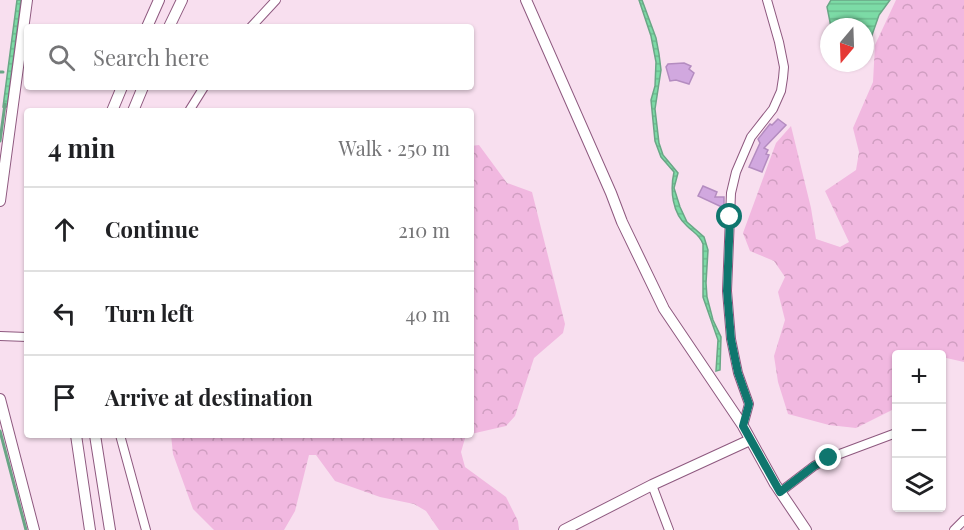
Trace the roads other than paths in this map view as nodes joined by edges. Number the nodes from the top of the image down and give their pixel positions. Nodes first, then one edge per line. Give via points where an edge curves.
1 (27, 0) edge
2 (159, 0) edge
3 (182, 0) edge
4 (276, 0) edge
5 (526, 0) edge
6 (767, 0) edge
7 (148, 24) edge
8 (170, 24) edge
9 (254, 24) edge
10 (121, 90) edge
11 (142, 90) edge
12 (202, 90) edge
13 (113, 108) edge
14 (134, 108) edge
15 (191, 108) edge
16 (0, 201) edge
17 (0, 336) edge
18 (24, 337) edge
19 (0, 399) edge
20 (743, 426) junction
21 (892, 435) edge
22 (76, 438) edge
23 (95, 438) edge
24 (121, 438) edge
25 (750, 440) junction
26 (652, 485) junction
27 (780, 492) junction
28 (964, 520) edge
29 (33, 530) edge
30 (90, 530) edge
31 (110, 530) edge
32 (146, 530) edge
33 (564, 530) edge
34 (669, 530) edge
35 (806, 530) edge
36 (954, 530) edge

1 - 16 street
2 - 7 street
3 - 8 street
4 - 9 street
5 - 20 street via 664,309
6 - 20 street via 784,67 781,91 773,110 751,137 731,193 727,291 731,339 749,404
10 - 13 street
11 - 14 street
12 - 15 street
17 - 18 street
19 - 29 street
20 - 25 street
21 - 27 street via 829,458
22 - 30 street
23 - 31 street
24 - 32 street
25 - 26 street
25 - 27 street
26 - 33 street
26 - 34 street
27 - 35 street
28 - 36 street

